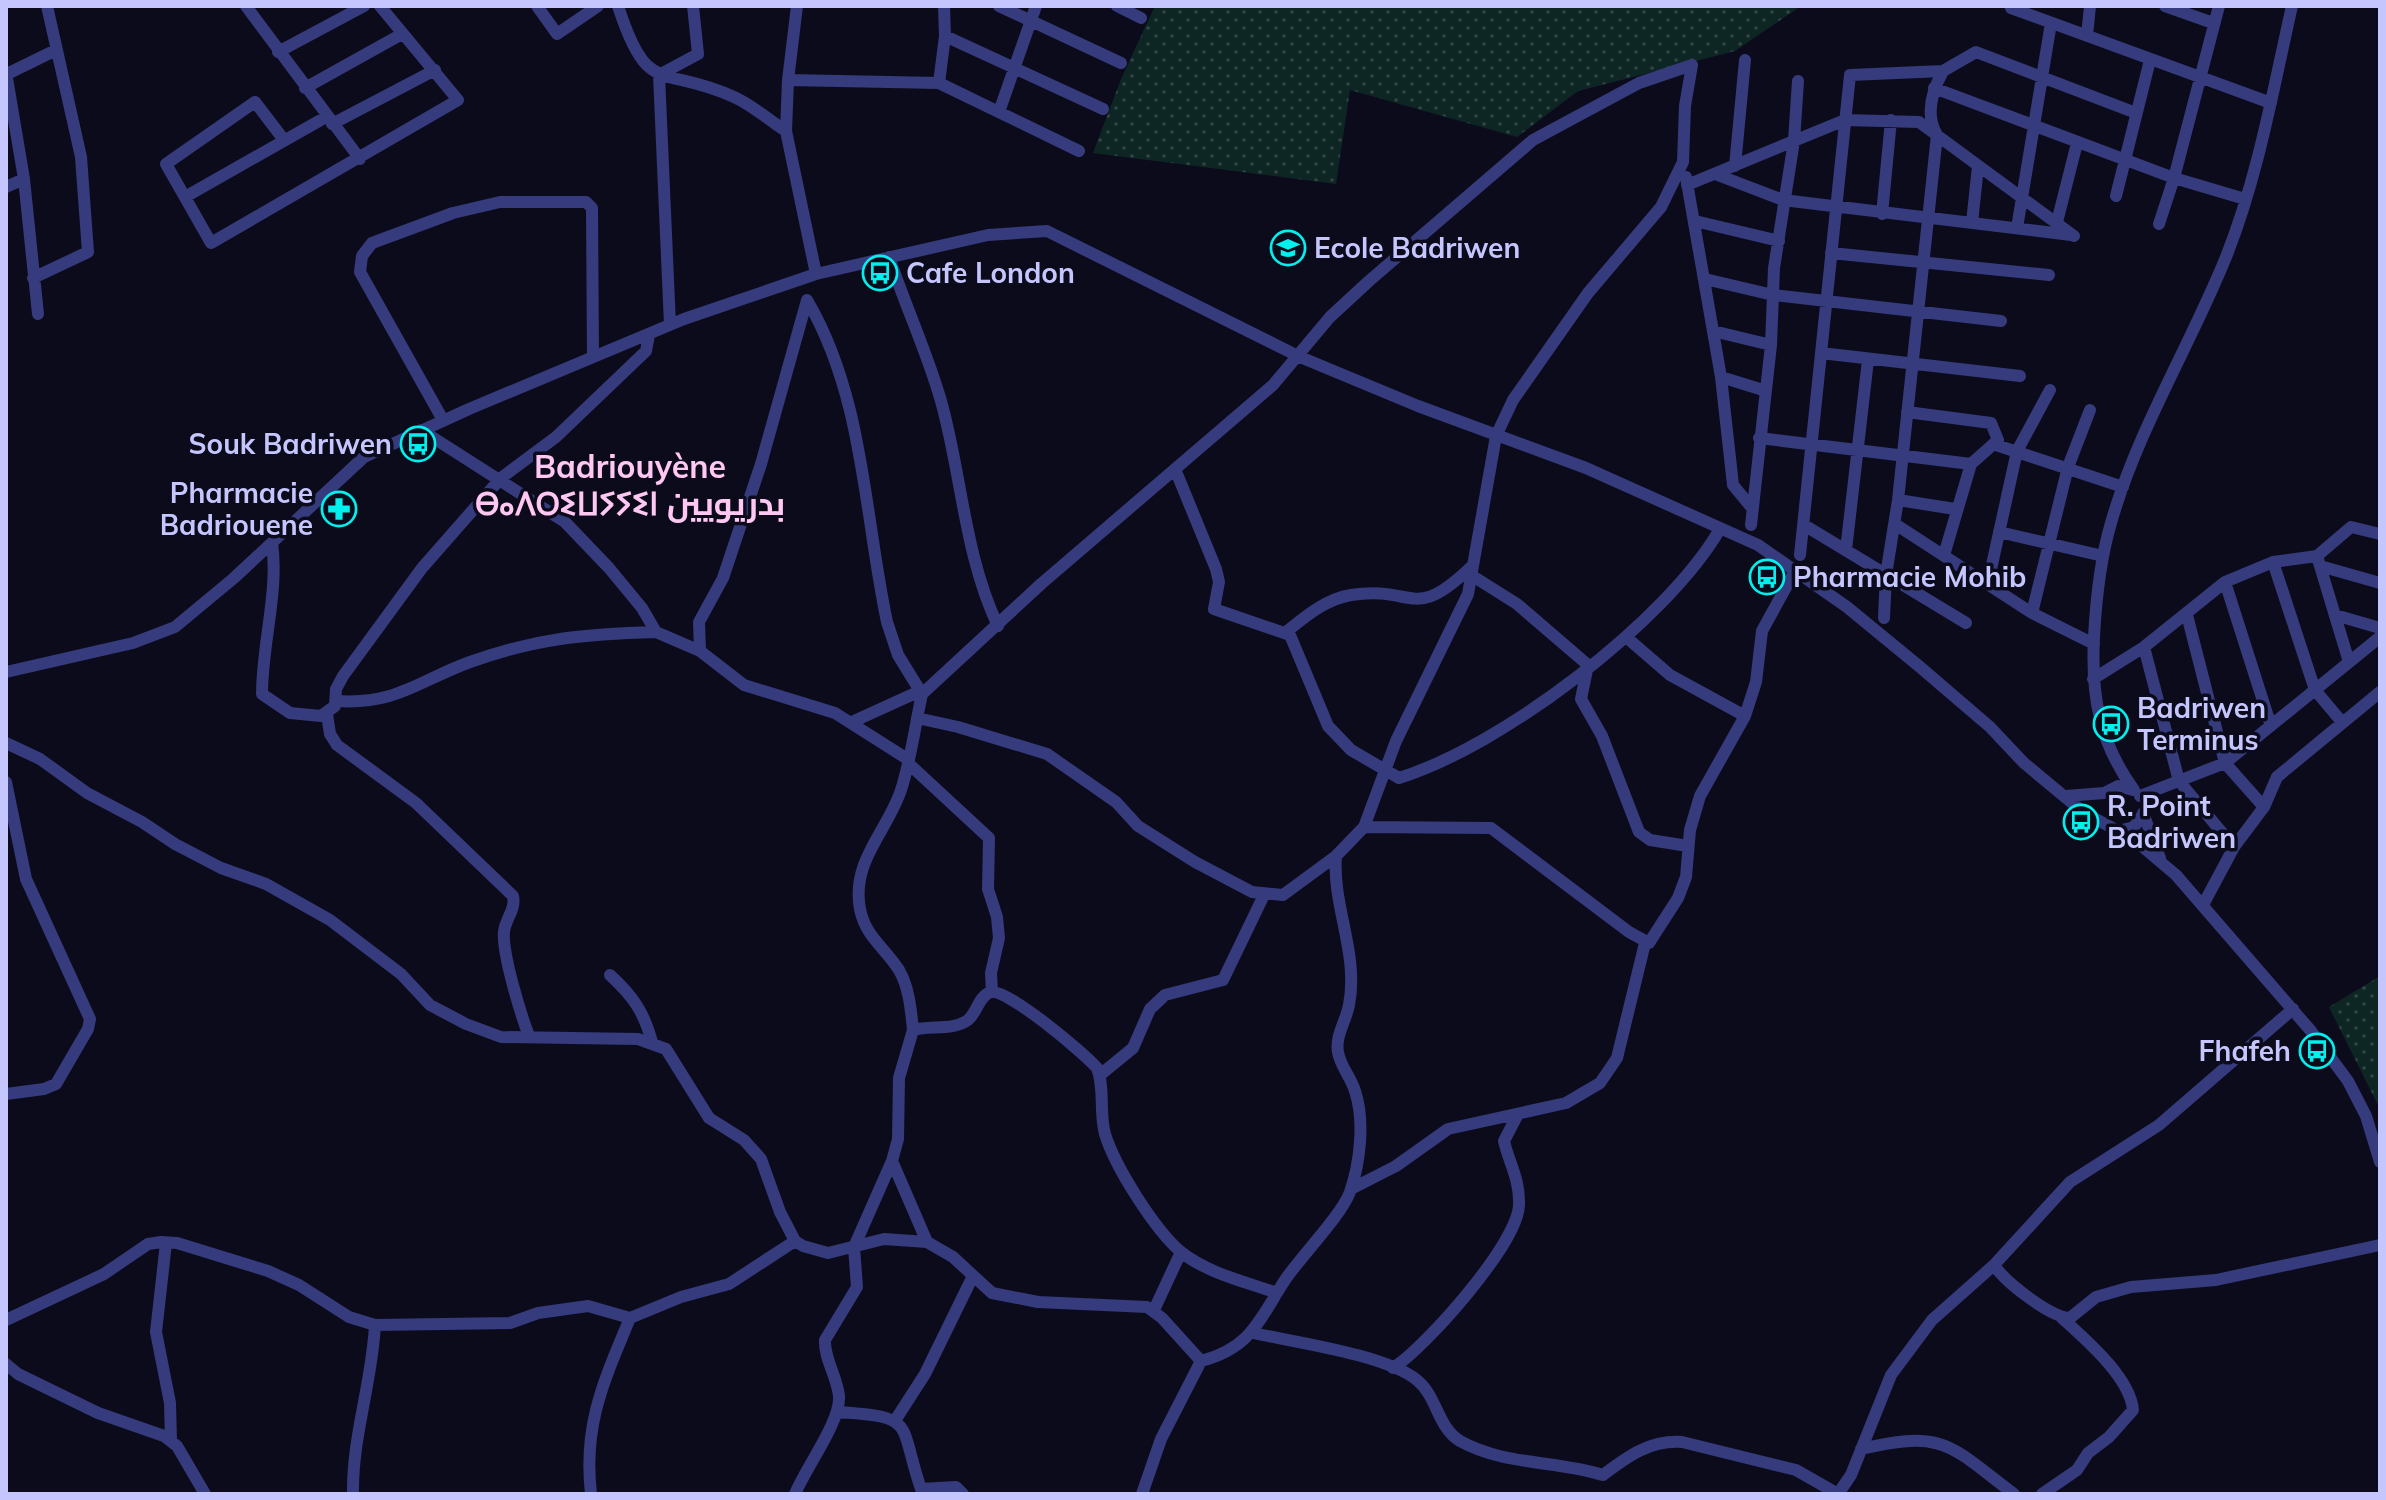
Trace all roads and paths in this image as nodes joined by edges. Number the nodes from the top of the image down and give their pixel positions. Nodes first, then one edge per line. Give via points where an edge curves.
1 (47, 6) edge
2 (265, 6) edge
3 (364, 6) edge
4 (380, 6) edge
5 (537, 6) edge
6 (598, 6) edge
7 (618, 6) edge
8 (797, 6) edge
9 (944, 6) edge
10 (999, 6) edge
11 (1036, 6) edge
12 (1117, 6) edge
13 (2090, 6) edge
14 (2165, 6) edge
15 (2219, 6) edge
16 (2292, 6) edge
17 (696, 8) edge
18 (2011, 8) edge
19 (249, 10) edge
20 (2027, 10) edge
21 (1141, 18) dead end
22 (1031, 21) junction
23 (2051, 23) junction
24 (2213, 23) junction
25 (402, 34) junction
26 (945, 36) junction
27 (2087, 36) junction
28 (56, 50) junction
29 (278, 52) junction
30 (1745, 60) dead end
31 (2150, 60) junction
32 (1121, 63) dead end
33 (1013, 68) junction
34 (435, 70) junction
35 (1943, 71) junction
36 (6, 73) edge
37 (659, 75) junction
38 (2041, 79) junction
39 (2200, 79) junction
40 (788, 80) junction
41 (1798, 81) dead end
42 (939, 83) junction
43 (305, 88) junction
44 (1934, 88) junction
45 (2271, 103) junction
46 (1103, 109) dead end
47 (999, 112) junction
48 (2136, 113) junction
49 (329, 120) junction
50 (1845, 120) junction
51 (1891, 120) junction
52 (2034, 126) junction
53 (786, 131) junction
54 (1937, 135) junction
55 (284, 140) junction
56 (1794, 141) junction
57 (2077, 143) junction
58 (1079, 151) dead end
59 (360, 159) junction
60 (2125, 160) junction
61 (1683, 162) junction
62 (1735, 166) junction
63 (1978, 166) junction
64 (1715, 174) junction
65 (2174, 178) junction
66 (24, 179) junction
67 (1687, 185) junction
68 (6, 187) edge
69 (2116, 196) dead end
70 (185, 197) junction
71 (2022, 199) junction
72 (2245, 199) junction
73 (1783, 200) junction
74 (1836, 208) junction
75 (1882, 214) junction
76 (1927, 218) junction
77 (1695, 221) junction
78 (2057, 222) junction
79 (1972, 223) junction
80 (2159, 224) dead end
81 (2017, 228) junction
82 (1779, 241) junction
83 (1831, 253) junction
84 (889, 257) junction
85 (1922, 261) junction
86 (816, 274) junction
87 (2049, 275) dead end
88 (33, 278) junction
89 (800, 279) junction
90 (1705, 279) junction
91 (1773, 295) junction
92 (807, 300) junction
93 (1826, 301) junction
94 (1916, 312) junction
95 (38, 314) dead end
96 (2001, 321) dead end
97 (670, 325) junction
98 (1713, 331) junction
99 (649, 335) junction
100 (1771, 345) junction
101 (1821, 353) junction
102 (593, 357) junction
103 (1300, 357) junction
104 (1868, 360) junction
105 (1913, 364) junction
106 (2020, 376) dead end
107 (1721, 377) junction
108 (1763, 390) junction
109 (2050, 390) dead end
110 (2090, 410) dead end
111 (1907, 412) junction
112 (443, 420) junction
113 (421, 430) junction
114 (1496, 436) junction
115 (1759, 438) junction
116 (1810, 444) junction
117 (1993, 444) junction
118 (1857, 450) junction
119 (2017, 451) junction
120 (1902, 455) junction
121 (1971, 464) junction
122 (2068, 467) junction
123 (1175, 469) junction
124 (501, 478) junction
125 (2123, 487) junction
126 (1898, 500) junction
127 (1752, 508) junction
128 (1955, 509) junction
129 (1895, 524) junction
130 (1751, 525) dead end
131 (1804, 525) junction
132 (1720, 529) junction
133 (1999, 532) junction
134 (2380, 534) edge
135 (272, 543) junction
136 (2047, 543) junction
137 (1846, 550) junction
138 (1800, 555) dead end
139 (1944, 555) junction
140 (2103, 556) junction
141 (2319, 561) junction
142 (2273, 562) junction
143 (1796, 569) junction
144 (1472, 570) junction
145 (1886, 575) junction
146 (2225, 582) junction
147 (1988, 583) junction
148 (2380, 583) edge
149 (2032, 613) junction
150 (2187, 615) junction
151 (2335, 615) junction
152 (1884, 618) dead end
153 (1966, 623) dead end
154 (998, 626) junction
155 (2380, 628) edge
156 (656, 632) junction
157 (1286, 632) junction
158 (1626, 637) junction
159 (2380, 637) edge
160 (2094, 644) junction
161 (2144, 647) junction
162 (700, 651) junction
163 (2349, 662) junction
164 (1588, 665) junction
165 (6, 672) edge
166 (2093, 679) junction
167 (2315, 690) junction
168 (2380, 692) edge
169 (921, 693) junction
170 (337, 701) junction
171 (327, 714) junction
172 (1745, 716) junction
173 (917, 718) junction
174 (2341, 721) junction
175 (852, 722) junction
176 (2271, 726) junction
177 (6, 743) edge
178 (2112, 758) junction
179 (908, 762) junction
180 (2225, 763) junction
181 (1384, 772) junction
182 (2179, 781) junction
183 (6, 782) edge
184 (2108, 791) junction
185 (2137, 793) junction
186 (2066, 796) junction
187 (2264, 807) junction
188 (2143, 814) junction
189 (2103, 822) junction
190 (1364, 827) junction
191 (2124, 831) junction
192 (1688, 846) junction
193 (2234, 847) junction
194 (1336, 856) junction
195 (2160, 858) junction
196 (1264, 895) junction
197 (2203, 905) junction
198 (1645, 943) junction
199 (610, 975) dead end
200 (992, 992) junction
201 (2293, 1009) junction
202 (913, 1030) junction
203 (529, 1036) junction
204 (652, 1042) junction
205 (1100, 1075) junction
206 (6, 1094) edge
207 (1518, 1114) junction
208 (892, 1161) junction
209 (2380, 1162) edge
210 (1351, 1189) junction
211 (795, 1241) junction
212 (927, 1242) junction
213 (166, 1243) junction
214 (2380, 1245) edge
215 (854, 1247) junction
216 (1181, 1252) junction
217 (1994, 1265) junction
218 (972, 1278) junction
219 (1277, 1293) junction
220 (1154, 1310) junction
221 (630, 1318) junction
222 (2062, 1318) junction
223 (6, 1320) edge
224 (375, 1325) junction
225 (1253, 1333) junction
226 (1201, 1361) junction
227 (6, 1364) edge
228 (1393, 1368) junction
229 (837, 1412) junction
230 (896, 1419) junction
231 (171, 1441) junction
232 (1861, 1449) junction
233 (205, 1494) edge
234 (353, 1494) edge
235 (591, 1494) edge
236 (795, 1494) edge
237 (963, 1494) edge
238 (1142, 1494) edge
239 (1838, 1494) edge
240 (2014, 1494) edge
241 (2042, 1494) edge

1 - 28 street
2 - 19 street
3 - 29 street
4 - 25 street
5 - 6 street via 557,34
7 - 37 street via 630,45
8 - 40 street
9 - 26 street
10 - 22 street
11 - 22 street
12 - 21 street
13 - 27 street
14 - 24 street
15 - 24 street
16 - 45 street
17 - 37 street via 698,54
18 - 20 street
19 - 29 street
20 - 23 street
22 - 32 street
22 - 33 street
23 - 27 street
23 - 38 street
24 - 39 street
25 - 34 street
25 - 43 street
26 - 33 street
26 - 42 street
27 - 31 street
28 - 36 street
28 - 88 street via 81,157 88,252
29 - 43 street
30 - 62 street
31 - 39 street
31 - 48 street
33 - 46 street
33 - 47 street
34 - 49 street
34 - 59 street via 458,100
35 - 38 street via 1976,52
35 - 44 street
35 - 50 street via 1850,75
36 - 66 street
37 - 53 street via 735,97
37 - 97 street
38 - 48 street
38 - 52 street
39 - 45 street
39 - 65 street
40 - 42 street
40 - 53 street
41 - 56 street
42 - 47 street
43 - 49 street
44 - 52 street
44 - 54 street via 1930,123
45 - 72 street
47 - 58 street
48 - 60 street
49 - 55 street
49 - 59 street
50 - 51 street
50 - 56 street
50 - 74 street
51 - 54 street via 1919,122
51 - 75 street
52 - 57 street
52 - 71 street
53 - 86 street
54 - 63 street
54 - 76 street
55 - 70 street
55 - 70 street via 255,102 166,164
56 - 62 street
56 - 73 street
57 - 60 street
57 - 78 street
59 - 70 street via 211,243
60 - 65 street
60 - 69 street
61 - 67 street
61 - 103 street via 1692,65 1639,83 1533,140 1330,317
61 - 114 street via 1661,207 1559,333 1513,400
62 - 64 street
63 - 71 street
63 - 79 street
64 - 67 street
64 - 73 street
65 - 72 street
65 - 80 street
66 - 68 street
66 - 88 street
67 - 77 street
71 - 78 street
71 - 81 street
72 - 125 street via 2226,256
73 - 74 street
73 - 82 street
74 - 75 street
74 - 83 street
75 - 76 street
76 - 79 street
76 - 85 street
77 - 82 street
77 - 90 street
78 - 81 street via 2074,236
79 - 81 street
82 - 91 street
83 - 85 street
83 - 93 street
84 - 86 street
84 - 103 street via 988,235 1047,231
84 - 154 street via 941,400 966,533
85 - 87 street
85 - 94 street
86 - 89 street
88 - 95 street
89 - 92 street
89 - 97 street
90 - 91 street
90 - 98 street
91 - 93 street
91 - 100 street
92 - 162 street via 723,578 699,622
92 - 169 street via 830,344 849,406 887,622 898,655
93 - 94 street
93 - 101 street
94 - 96 street
94 - 105 street
97 - 99 street
98 - 100 street
98 - 107 street
99 - 102 street
99 - 124 street via 646,351 556,437
100 - 108 street
101 - 104 street
101 - 116 street
102 - 112 street
102 - 112 street via 592,208 586,202 500,202 372,243 362,256 360,272
103 - 114 street
103 - 123 street
104 - 105 street
104 - 118 street
105 - 106 street
105 - 111 street
107 - 108 street
107 - 127 street via 1733,485
108 - 115 street
109 - 119 street
110 - 122 street
111 - 117 street via 1991,423 1998,440
111 - 120 street
112 - 113 street
113 - 124 street
113 - 135 street via 364,457
114 - 132 street via 1586,468
114 - 144 street
115 - 116 street
115 - 127 street
116 - 118 street
116 - 131 street
117 - 119 street
117 - 121 street
118 - 120 street
118 - 137 street
119 - 122 street
119 - 133 street
120 - 121 street
120 - 126 street
121 - 128 street
122 - 125 street
122 - 136 street
123 - 154 street
123 - 157 street via 1216,569 1214,609
124 - 156 street via 588,544
124 - 170 street via 422,568 339,683
125 - 140 street
126 - 128 street
126 - 129 street
127 - 130 street
128 - 139 street
129 - 139 street
129 - 145 street
131 - 137 street
131 - 138 street
132 - 143 street
132 - 158 street via 1667,601
133 - 136 street
133 - 147 street
134 - 141 street via 2351,527
135 - 165 street via 175,627 133,643
135 - 171 street via 262,694 290,713
136 - 140 street
136 - 149 street
137 - 145 street
139 - 147 street
140 - 160 street
141 - 142 street
141 - 148 street
141 - 151 street
142 - 146 street
142 - 167 street
143 - 172 street via 1762,631 1756,682
143 - 186 street via 1920,667
144 - 157 street via 1428,600 1351,595 1321,605
144 - 164 street
144 - 181 street via 1458,617
145 - 152 street
145 - 153 street
146 - 150 street
146 - 176 street
147 - 149 street
149 - 160 street
150 - 161 street
150 - 180 street
151 - 155 street
151 - 163 street
154 - 169 street
156 - 162 street
156 - 170 street via 548,639 471,662 388,699
157 - 181 street via 1328,726
158 - 164 street
158 - 172 street via 1670,675
159 - 163 street
160 - 166 street
161 - 166 street
161 - 182 street
162 - 175 street via 744,685
163 - 167 street
164 - 181 street via 1501,731 1405,776
164 - 192 street via 1581,699 1602,736 1639,832 1650,840
166 - 178 street via 2099,723
167 - 174 street
167 - 176 street
168 - 174 street
169 - 173 street
169 - 175 street
170 - 171 street
171 - 203 street via 337,745 416,803 513,896 504,932 505,955
172 - 192 street via 1700,796
173 - 179 street
173 - 196 street via 1047,754 1116,802 1151,835 1225,880
174 - 187 street via 2277,777
175 - 179 street
176 - 180 street
177 - 203 street via 175,844 266,884 330,920 401,974 430,1005 488,1034
178 - 184 street
178 - 185 street
179 - 200 street via 989,838 988,889 999,925
179 - 202 street via 893,810 867,853 857,895 863,926 901,974
180 - 182 street
180 - 187 street
181 - 190 street
182 - 185 street
182 - 193 street
183 - 206 street via 26,879 90,1023 56,1084
184 - 185 street
184 - 186 street
184 - 189 street via 2098,807
185 - 188 street
186 - 189 street
187 - 193 street
188 - 191 street
188 - 195 street
189 - 191 street
190 - 194 street
190 - 198 street via 1491,828
191 - 195 street
192 - 198 street via 1678,898 1652,942
193 - 197 street
194 - 196 street via 1283,895
194 - 210 street via 1335,884 1346,924 1350,985 1338,1054 1360,1111
195 - 197 street
196 - 205 street via 1223,980 1165,995 1150,1009 1133,1048
197 - 201 street
198 - 207 street via 1610,1071 1566,1103
199 - 204 street via 633,996
200 - 202 street via 961,1024
200 - 205 street via 1012,999 1072,1043
201 - 209 street via 2348,1081
201 - 217 street via 2159,1125 2070,1182
202 - 208 street via 899,1078 898,1139
203 - 204 street
204 - 211 street via 673,1057 709,1118 744,1140 761,1159
205 - 216 street via 1099,1107 1111,1150 1138,1201
207 - 210 street via 1448,1129 1396,1166
207 - 228 street via 1504,1141 1516,1170 1519,1206 1507,1242 1418,1350
208 - 212 street
208 - 215 street
210 - 219 street
211 - 215 street via 820,1252
211 - 221 street via 729,1284
212 - 215 street via 884,1239
212 - 218 street via 953,1257
213 - 223 street via 148,1244 104,1274
213 - 224 street via 285,1277 349,1317
213 - 231 street via 156,1332 167,1379
214 - 222 street via 2216,1280 2131,1287 2096,1297 2074,1317
215 - 229 street via 857,1287 824,1345 839,1393
216 - 219 street
216 - 220 street
217 - 222 street
217 - 232 street via 1908,1349 1883,1392
218 - 220 street via 992,1293 1014,1298 1132,1303
218 - 230 street via 925,1374
219 - 225 street
220 - 226 street
221 - 224 street via 588,1306 510,1323
221 - 235 street via 595,1402 589,1440
222 - 241 street via 2103,1357 2133,1410 2077,1470
224 - 234 street via 370,1383 354,1449
225 - 226 street via 1227,1353
225 - 228 street
226 - 238 street via 1161,1439
227 - 231 street via 98,1413
228 - 239 street via 1426,1389 1452,1435 1493,1454 1603,1475 1637,1450 1682,1442 1796,1470
229 - 230 street
229 - 236 street
230 - 237 street via 906,1430 921,1489 956,1487
231 - 233 street
232 - 239 street
232 - 240 street via 1914,1439 1939,1442 1975,1462

